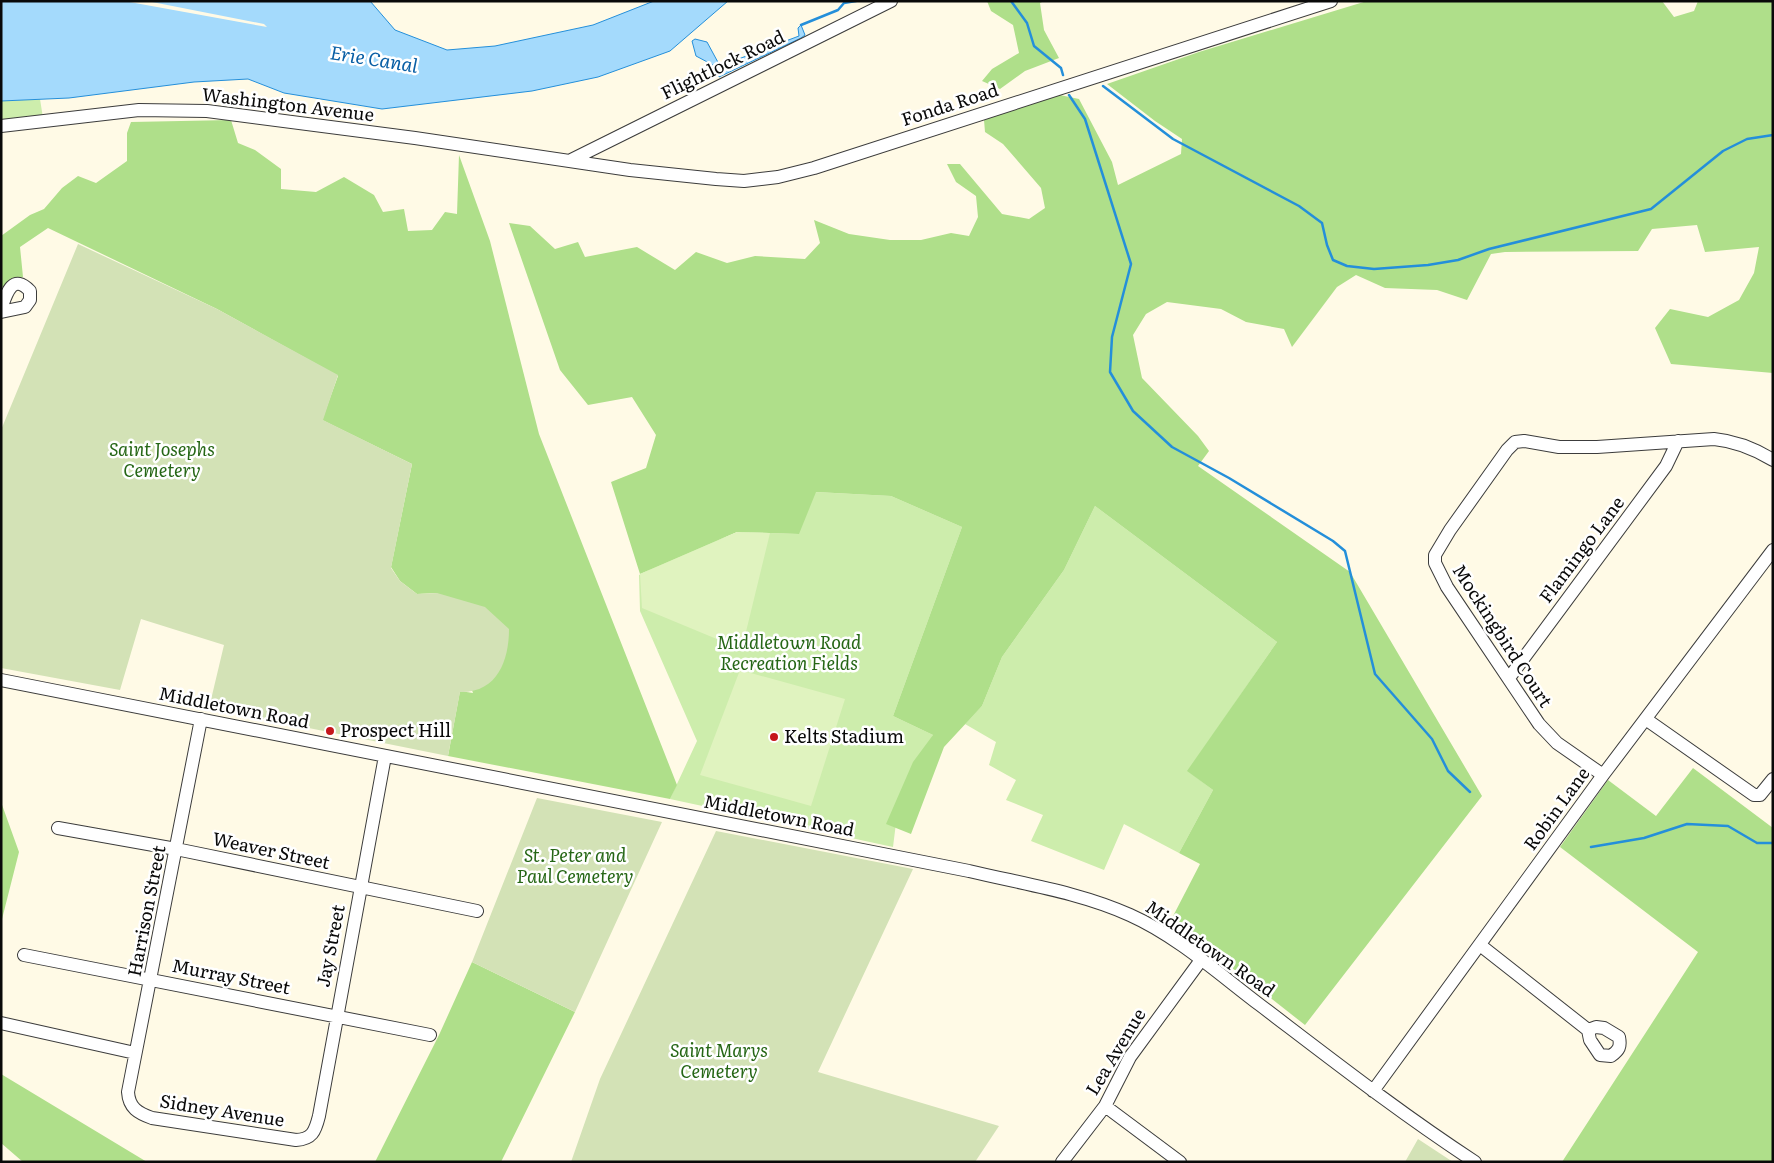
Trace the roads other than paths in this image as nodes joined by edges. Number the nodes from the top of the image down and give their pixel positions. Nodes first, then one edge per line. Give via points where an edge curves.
1 (892, 1) edge
2 (1331, 1) edge
3 (1, 126) edge
4 (571, 160) junction
5 (1678, 441) junction
6 (1773, 460) edge
7 (1773, 550) edge
8 (1509, 678) junction
9 (1, 680) edge
10 (201, 720) junction
11 (1647, 720) junction
12 (385, 756) junction
13 (1604, 775) junction
14 (1773, 779) edge
15 (58, 828) dead end
16 (176, 849) junction
17 (360, 887) junction
18 (477, 911) dead end
19 (1480, 945) junction
20 (24, 955) dead end
21 (1201, 960) junction
22 (151, 979) junction
23 (336, 1016) junction
24 (1, 1023) edge
25 (1588, 1030) dead end
26 (430, 1035) dead end
27 (135, 1053) junction
28 (1373, 1091) junction
29 (1105, 1106) junction
30 (133, 1108) joint
31 (307, 1140) joint
32 (1062, 1162) edge
33 (1180, 1162) edge
34 (1474, 1162) edge

1 - 4 street, Flightlock Road
2 - 4 street, Fonda Road via 778,177 744,181 716,179
3 - 4 street, Washington Avenue via 139,110 207,111
5 - 6 street, Mockingbird Court via 1729,440
5 - 8 street, Flamingo Lane via 1666,466
5 - 8 street, Mockingbird Court via 1559,447 1524,441 1515,442 1507,450 1450,530 1435,555 1435,563 1447,587
7 - 11 street, Robin Lane
8 - 13 street, Mockingbird Court via 1548,736
9 - 10 street, Middletown Road
10 - 12 street, Middletown Road
10 - 16 street, Harrison Street
11 - 13 street, Robin Lane
11 - 14 street via 1754,795 1760,795
12 - 17 street, Jay Street
12 - 21 street, Middletown Road via 1051,889 1129,914 1151,925
13 - 19 street, Robin Lane
15 - 16 street, Weaver Street
16 - 17 street, Weaver Street
16 - 22 street, Harrison Street
17 - 18 street, Weaver Street
17 - 23 street, Jay Street
19 - 25 street
19 - 28 street, Robin Lane
20 - 22 street, Murray Street
21 - 28 street, Middletown Road
21 - 29 street, Lea Avenue via 1130,1057
22 - 23 street, Murray Street
22 - 27 street, Harrison Street
23 - 26 street, Murray Street
23 - 31 street, Jay Street via 319,1116 313,1134
24 - 27 street
27 - 30 street, Harrison Street via 128,1092
28 - 34 street, Middletown Road
29 - 32 street, Lea Avenue
29 - 33 street
30 - 31 street, Sidney Avenue via 152,1118

